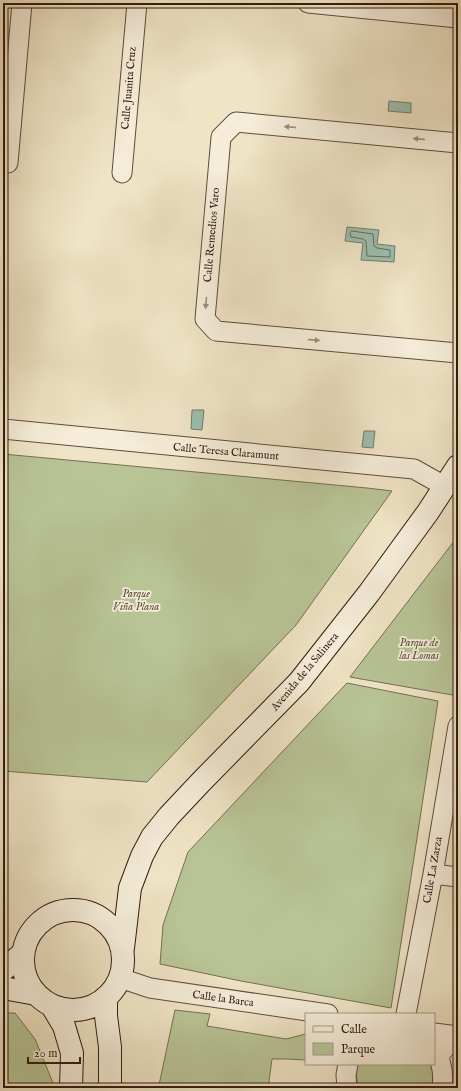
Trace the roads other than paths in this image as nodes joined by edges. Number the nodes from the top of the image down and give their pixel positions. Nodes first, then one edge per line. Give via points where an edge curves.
1 (22, 3) edge
2 (137, 3) edge
3 (308, 3) edge
4 (451, 13) edge
5 (458, 143) edge
6 (8, 163) dead end
7 (122, 173) dead end
8 (458, 353) edge
9 (3, 429) edge
10 (458, 466) edge
11 (446, 487) junction
12 (458, 726) edge
13 (433, 874) junction
14 (458, 877) edge
15 (130, 888) junction
16 (97, 917) junction
17 (123, 948) junction
18 (22, 954) junction
19 (3, 970) edge
20 (120, 978) junction
21 (3, 988) edge
22 (106, 997) junction
23 (44, 1000) junction
24 (321, 1013) edge
25 (406, 1013) edge
26 (435, 1033) edge
27 (458, 1037) edge
28 (436, 1052) edge
29 (348, 1065) edge
30 (71, 1088) edge
31 (110, 1088) edge
32 (347, 1088) edge
33 (442, 1088) edge

1 - 6 street
2 - 7 street, Calle Juanita Cruz
3 - 4 street
5 -> 8 street, Calle Remedios Varo via 236,122 221,137 205,319 216,331
9 - 11 street, Calle Teresa Claramunt via 414,470
10 - 11 street, Avenida de la Salinera
11 - 15 street, Avenida de la Salinera via 369,593 299,682 200,783 152,837
12 - 13 street, Calle La Zarza
13 - 14 street
13 - 25 street, Calle La Zarza
15 - 16 street, Avenida de la Salinera via 116,906
15 - 17 street, Avenida de la Salinera
16 - 17 street via 110,926
16 - 18 street via 66,910 51,915 31,932
17 - 20 street
18 - 19 street
18 - 23 street via 24,977
20 - 22 street
20 - 24 street, Calle la Barca via 150,988
21 - 23 street
22 - 23 street via 81,1011 70,1012
22 - 31 street
23 - 30 street via 64,1026 72,1053
26 - 27 street
27 - 28 street
28 - 33 street via 443,1071
29 - 32 street

